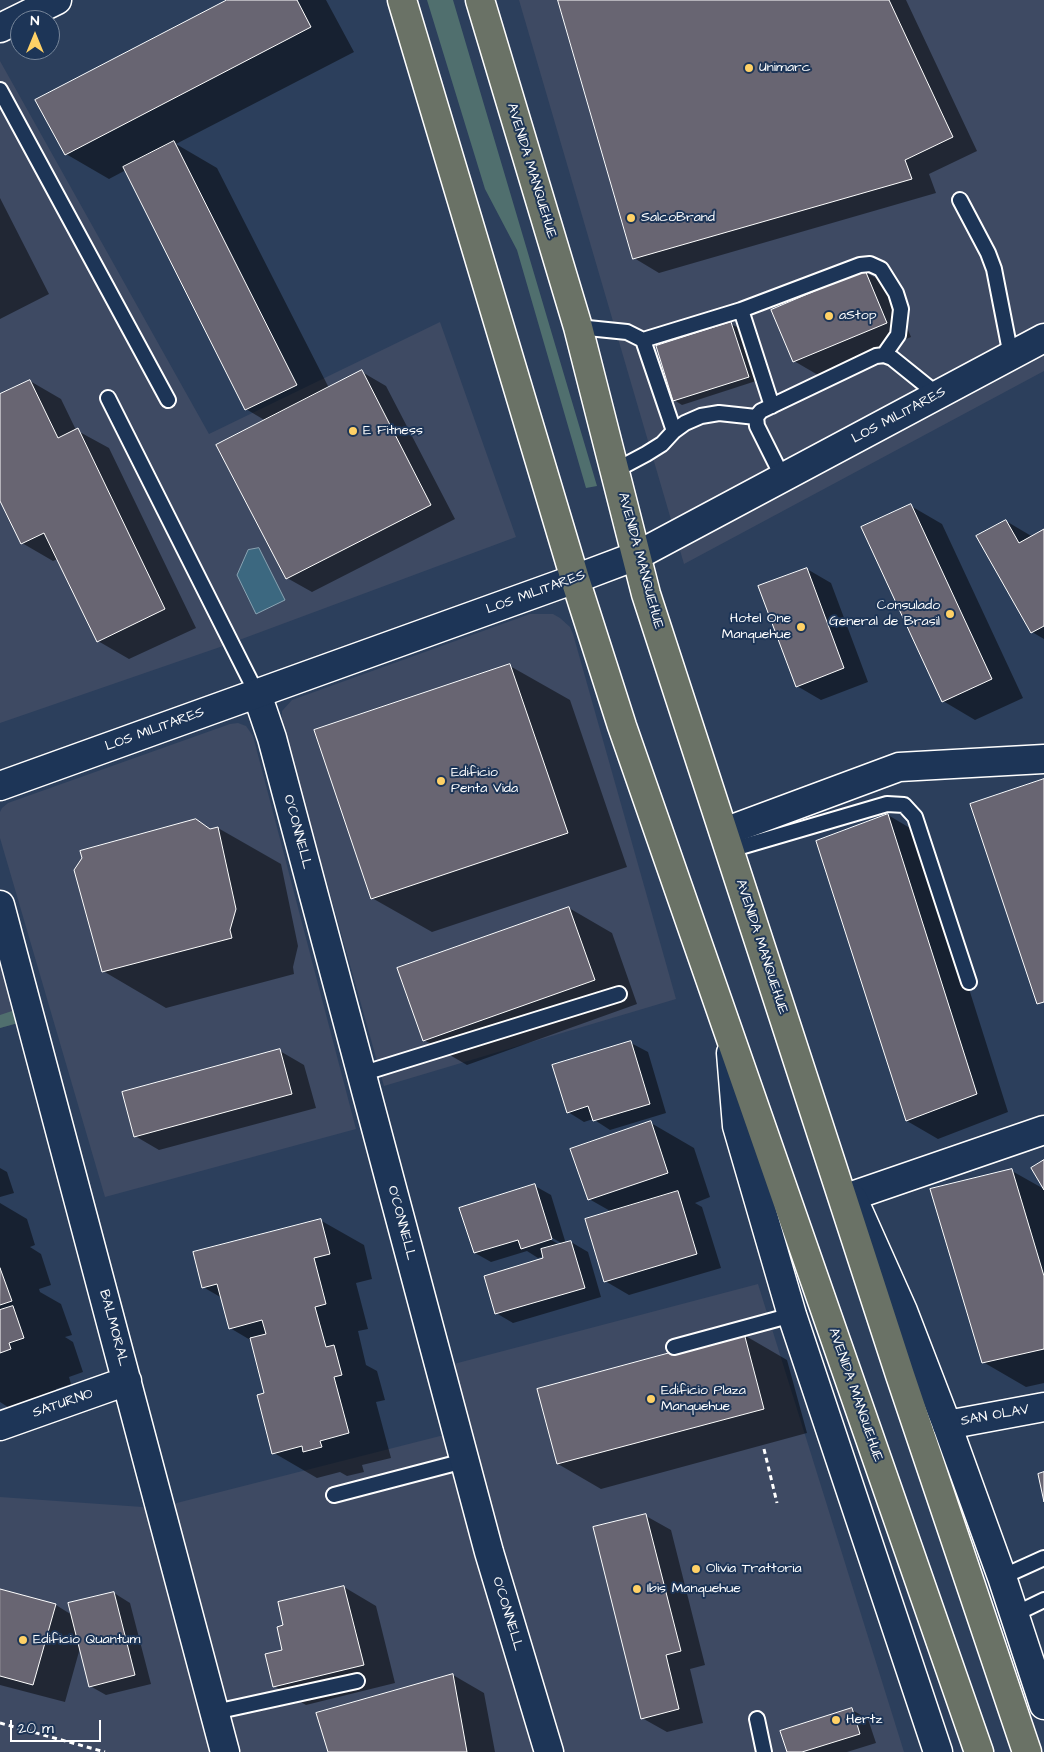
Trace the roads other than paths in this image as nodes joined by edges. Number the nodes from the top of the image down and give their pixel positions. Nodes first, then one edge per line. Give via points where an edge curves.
1 (57, 0) edge
2 (402, 0) edge
3 (480, 0) edge
4 (29, 6) edge
5 (0, 28) edge
6 (0, 90) edge
7 (960, 200) dead end
8 (741, 310) junction
9 (578, 327) junction
10 (1044, 338) edge
11 (643, 340) junction
12 (884, 356) junction
13 (1011, 356) junction
14 (938, 395) junction
15 (108, 398) dead end
16 (168, 400) dead end
17 (772, 406) junction
18 (756, 417) junction
19 (674, 430) junction
20 (616, 470) junction
21 (783, 478) junction
22 (636, 556) junction
23 (575, 579) junction
24 (257, 694) junction
25 (1044, 759) edge
26 (2, 779) edge
27 (727, 841) junction
28 (0, 905) edge
29 (968, 982) dead end
30 (620, 994) dead end
31 (730, 1039) junction
32 (361, 1074) junction
33 (816, 1117) junction
34 (1044, 1130) edge
35 (852, 1196) junction
36 (792, 1315) junction
37 (674, 1347) dead end
38 (127, 1381) junction
39 (1044, 1407) edge
40 (947, 1425) junction
41 (0, 1426) edge
42 (464, 1462) junction
43 (334, 1495) dead end
44 (1044, 1558) edge
45 (1002, 1577) junction
46 (1044, 1600) edge
47 (1015, 1614) junction
48 (357, 1681) dead end
49 (1044, 1705) edge
50 (215, 1712) junction
51 (757, 1719) dead end
52 (224, 1752) edge
53 (548, 1752) edge
54 (764, 1752) edge
55 (938, 1752) edge
56 (980, 1752) edge
57 (1027, 1752) edge

1 - 4 street
2 - 23 main road, AVENIDA MANQUEHUE
3 - 9 main road, AVENIDA MANQUEHUE
4 - 5 street
6 - 16 lane
7 - 13 lane via 994,269
8 - 11 lane
8 - 12 lane via 870,264 881,269 896,293 901,309 898,335
8 - 17 lane
9 - 11 lane via 628,332
9 - 20 main road, AVENIDA MANQUEHUE
10 - 13 street, LOS MILITARES
11 - 19 lane
12 - 14 lane via 892,358
12 - 17 lane via 876,356
13 - 14 street, LOS MILITARES
14 - 21 street, LOS MILITARES
15 - 24 lane
17 - 18 lane
18 - 19 lane via 719,413 701,416
18 - 21 lane via 757,426
19 - 20 lane via 662,444
20 - 22 main road, AVENIDA MANQUEHUE
21 - 22 street, LOS MILITARES
22 - 23 street, LOS MILITARES
22 - 27 main road, AVENIDA MANQUEHUE
23 - 24 street, LOS MILITARES
23 - 31 main road, AVENIDA MANQUEHUE
24 - 26 street, LOS MILITARES
24 - 32 street, O'CONNELL via 272,738
25 - 27 street via 899,767
27 - 29 lane via 887,804 904,805 915,817
27 - 33 main road, AVENIDA MANQUEHUE
28 - 38 street, BALMORAL
30 - 32 lane
31 - 36 street, AVENIDA MANQUEHUE via 736,1126
31 - 56 main road, AVENIDA MANQUEHUE
32 - 42 street, O'CONNELL
33 - 35 street, AVENIDA MANQUEHUE
33 - 57 main road, AVENIDA MANQUEHUE
34 - 35 street
35 - 40 street, AVENIDA MANQUEHUE via 903,1311
36 - 37 lane
36 - 55 street, AVENIDA MANQUEHUE
38 - 41 street, SATURNO
38 - 50 street, BALMORAL
39 - 40 street, SAN OLAV
40 - 45 street, AVENIDA MANQUEHUE
42 - 43 lane
42 - 53 street, O'CONNELL
44 - 45 lane
45 - 47 street, AVENIDA MANQUEHUE
46 - 47 lane
47 - 49 street, AVENIDA MANQUEHUE
48 - 50 lane
50 - 52 street, BALMORAL
51 - 54 lane

